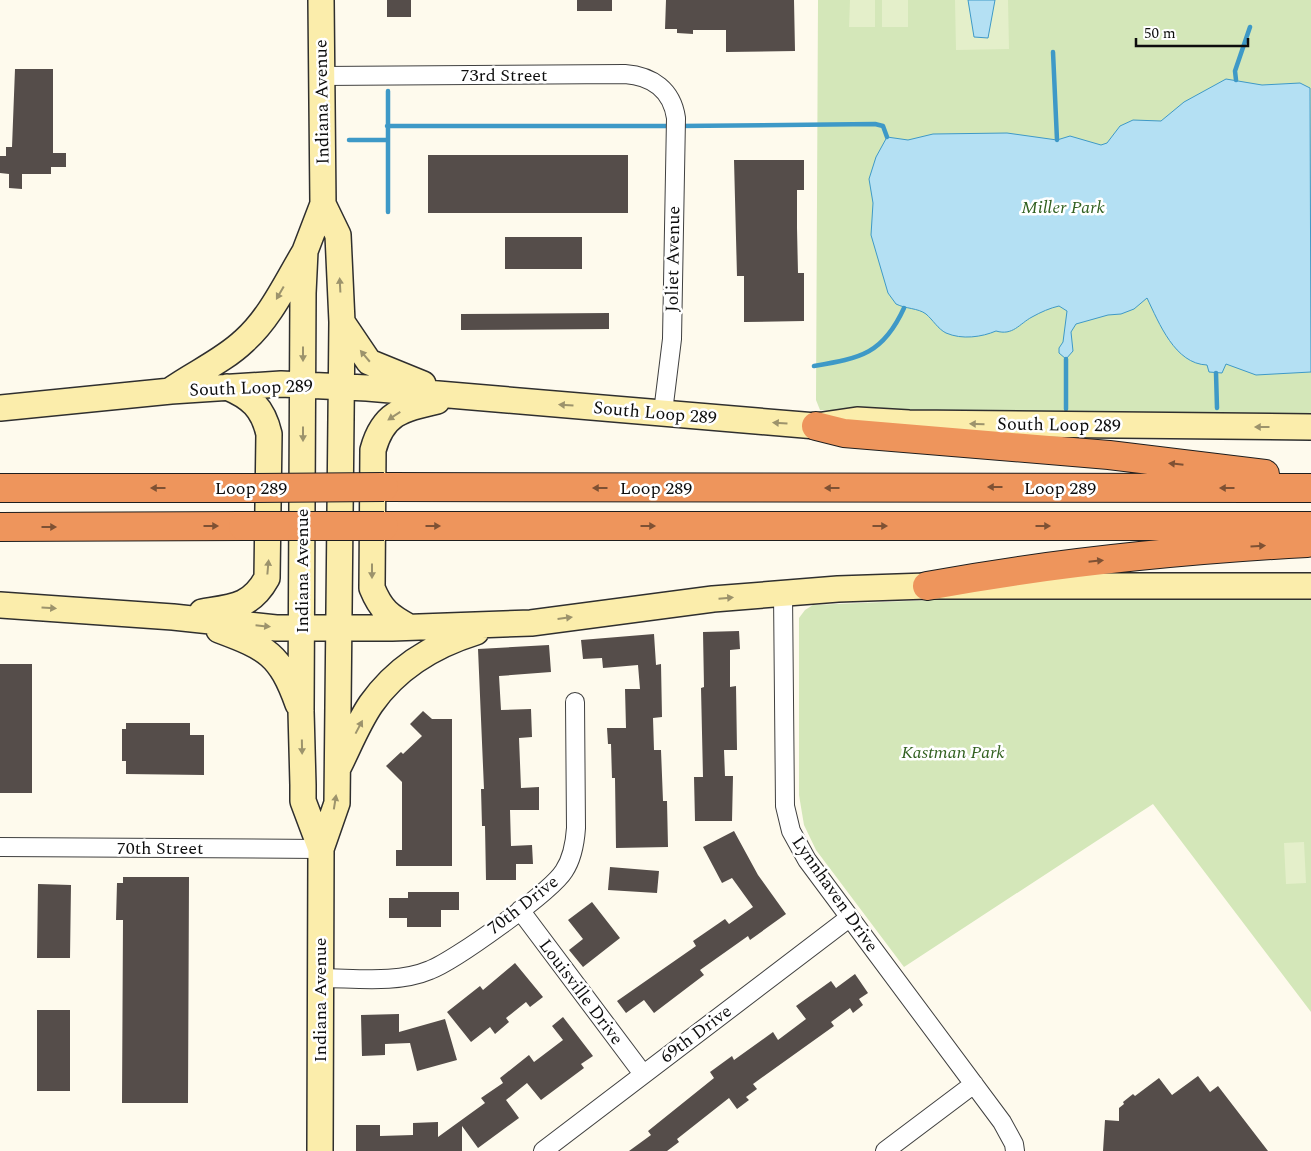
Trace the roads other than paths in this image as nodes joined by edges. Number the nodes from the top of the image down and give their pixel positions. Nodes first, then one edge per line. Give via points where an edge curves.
1 (321, 0) edge
2 (321, 76) junction
3 (674, 106) joint
4 (323, 204) junction
5 (305, 251) junction
6 (342, 322) junction
7 (304, 385) junction
8 (340, 386) junction
9 (227, 387) junction
10 (171, 390) junction
11 (456, 396) junction
12 (0, 408) edge
13 (663, 412) junction
14 (816, 426) junction
15 (1311, 427) edge
16 (1311, 481) edge
17 (0, 488) edge
18 (1311, 488) edge
19 (1311, 526) edge
20 (0, 527) edge
21 (1311, 543) edge
22 (927, 586) junction
23 (1311, 586) edge
24 (784, 593) junction
25 (0, 605) edge
26 (173, 617) junction
27 (531, 623) junction
28 (409, 627) junction
29 (302, 628) junction
30 (337, 628) junction
31 (576, 702) dead end
32 (301, 711) junction
33 (336, 770) junction
34 (0, 847) edge
35 (321, 849) junction
36 (520, 910) junction
37 (849, 918) junction
38 (320, 978) junction
39 (643, 1074) junction
40 (974, 1084) junction
41 (320, 1151) edge
42 (543, 1151) edge
43 (885, 1151) edge
44 (1015, 1151) edge

1 - 2 main road, Indiana Avenue
2 - 3 street, 73rd Street via 643,76 660,87
2 - 4 main road, Indiana Avenue
3 - 13 street, Joliet Avenue via 672,339
4 - 5 main road, Indiana Avenue
6 -> 4 main road, Indiana Avenue via 338,234
5 -> 7 main road, Indiana Avenue
5 -> 10 main road via 267,313 244,341
6 - 8 main road, Indiana Avenue
11 -> 6 main road via 368,362
7 - 8 main road, South Loop 289
7 - 9 main road, South Loop 289
7 -> 29 main road, Indiana Avenue
8 - 11 main road, South Loop 289
8 - 30 main road, Indiana Avenue
9 - 10 main road, South Loop 289
26 -> 9 main road via 245,604 259,592 267,578 269,434 255,402
10 - 12 main road, South Loop 289
13 -> 11 main road, South Loop 289
11 -> 28 main road via 406,408 387,420 373,450 372,588 385,611
14 -> 13 main road, South Loop 289
15 -> 14 main road, South Loop 289 via 909,424 858,420
16 -> 14 highway via 1100,454 844,433
18 -> 17 highway, Loop 289, bridge
20 -> 19 highway, bridge
22 -> 21 highway via 1014,570 1231,547
22 - 23 main road
22 - 24 main road
27 -> 24 main road
24 - 37 street, Lynnhaven Drive via 784,791 787,818 797,845
25 -> 26 main road
26 -> 29 main road
26 - 32 main road via 208,626 266,650 291,684
27 - 28 main road
33 -> 27 main road via 371,704 415,659 448,640 484,630
28 - 30 main road
29 - 30 main road
29 - 32 main road, Indiana Avenue
30 - 33 main road, Indiana Avenue
31 - 36 street, 70th Drive via 574,848 564,872
32 -> 35 main road, Indiana Avenue via 303,801
35 -> 33 main road, Indiana Avenue via 336,803
34 - 35 street, 70th Street
35 - 38 main road, Indiana Avenue
36 - 38 street, 70th Drive via 450,960 429,971 373,978
36 - 39 street, Louisville Drive
37 - 39 street, 69th Drive
37 - 40 street, Lynnhaven Drive
38 - 41 main road, Indiana Avenue
39 - 42 street, 69th Drive
40 - 43 street
40 - 44 street, Lynnhaven Drive via 1002,1122

